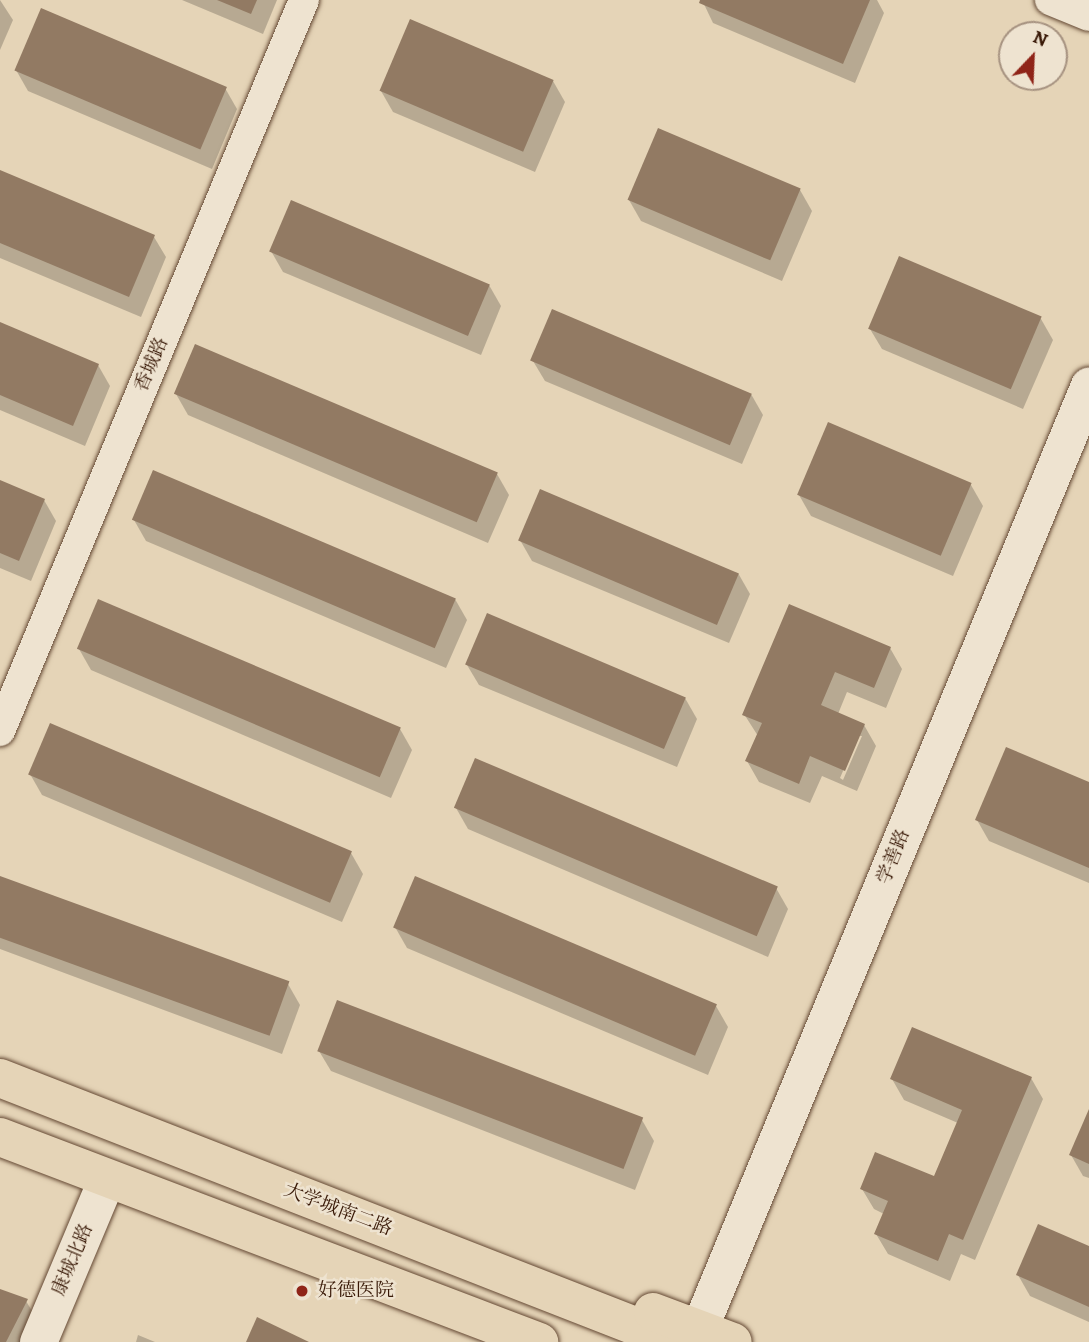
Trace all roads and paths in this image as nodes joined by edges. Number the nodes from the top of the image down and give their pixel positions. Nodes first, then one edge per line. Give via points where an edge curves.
1 (304, 0) edge
2 (1050, 0) edge
3 (1089, 16) edge
4 (1089, 385) edge
5 (0, 731) edge
6 (0, 1078) edge
7 (0, 1137) edge
8 (107, 1178) junction
9 (702, 1338) edge
10 (38, 1342) edge
11 (539, 1342) edge

1 - 5 street, 香城路
2 - 3 street
4 - 9 street, 学善路
6 - 9 highway, 大学城南二路 via 430,1246
7 - 8 highway
8 - 10 street, 康城北路
8 - 11 highway

